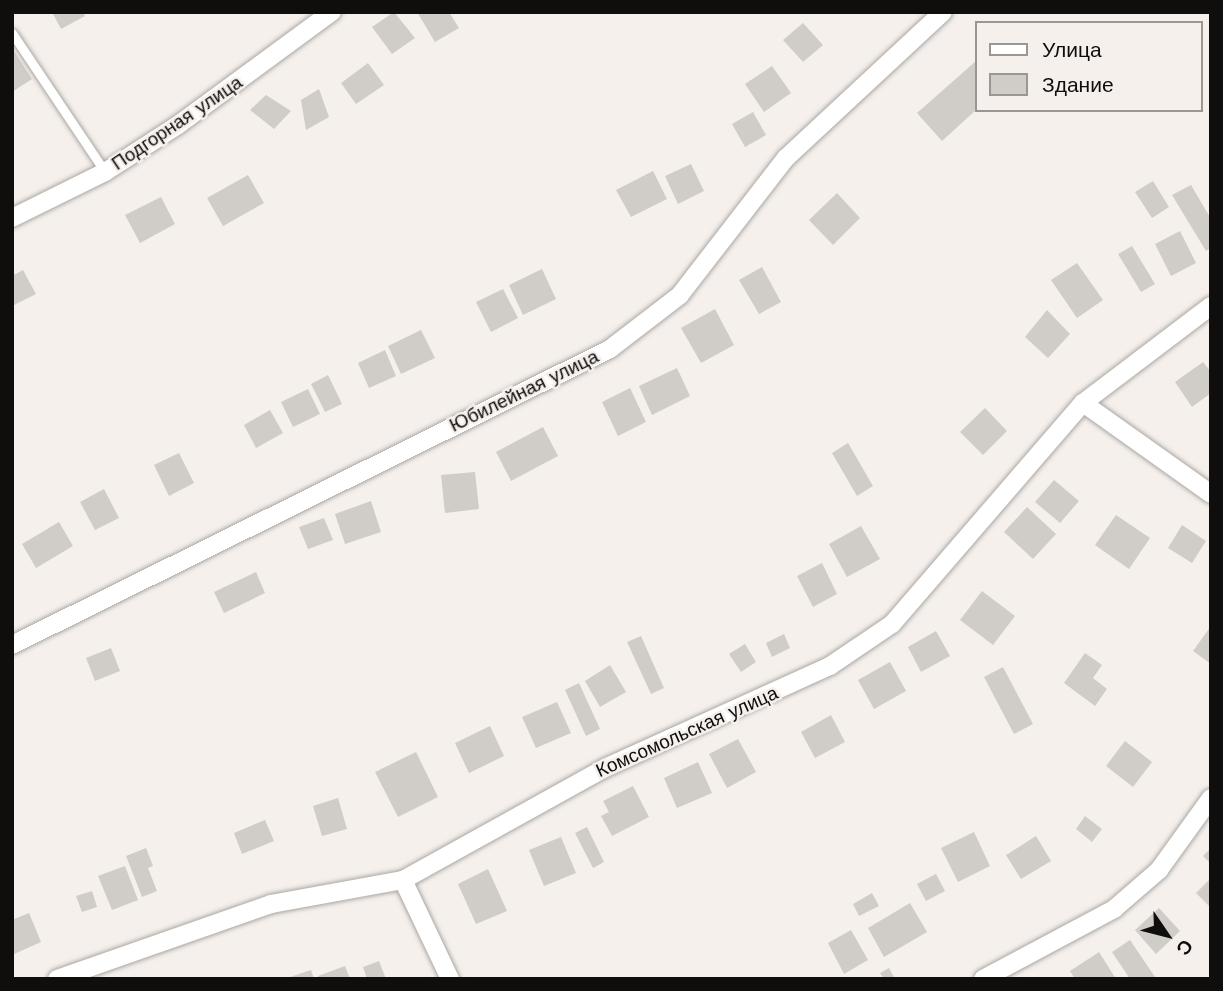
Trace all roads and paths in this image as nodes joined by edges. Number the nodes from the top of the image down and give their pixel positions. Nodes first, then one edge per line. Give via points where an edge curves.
1 (332, 12) edge
2 (943, 12) edge
3 (12, 33) edge
4 (105, 172) junction
5 (12, 218) edge
6 (1211, 306) edge
7 (1083, 403) junction
8 (1211, 494) edge
9 (12, 645) edge
10 (1211, 798) edge
11 (402, 880) junction
12 (57, 979) edge
13 (450, 979) edge
14 (983, 979) edge

1 - 4 street, Подгорная улица via 178,125
2 - 9 street, Юбилейная улица via 786,158 680,295 610,348
3 - 4 lane
4 - 5 street, Подгорная улица
6 - 7 street, Комсомольская улица
7 - 8 street
7 - 11 street, Комсомольская улица via 900,615 859,648 778,691 607,767
10 - 14 street via 1159,870 1114,909
11 - 12 street, Комсомольская улица via 271,904
11 - 13 street

